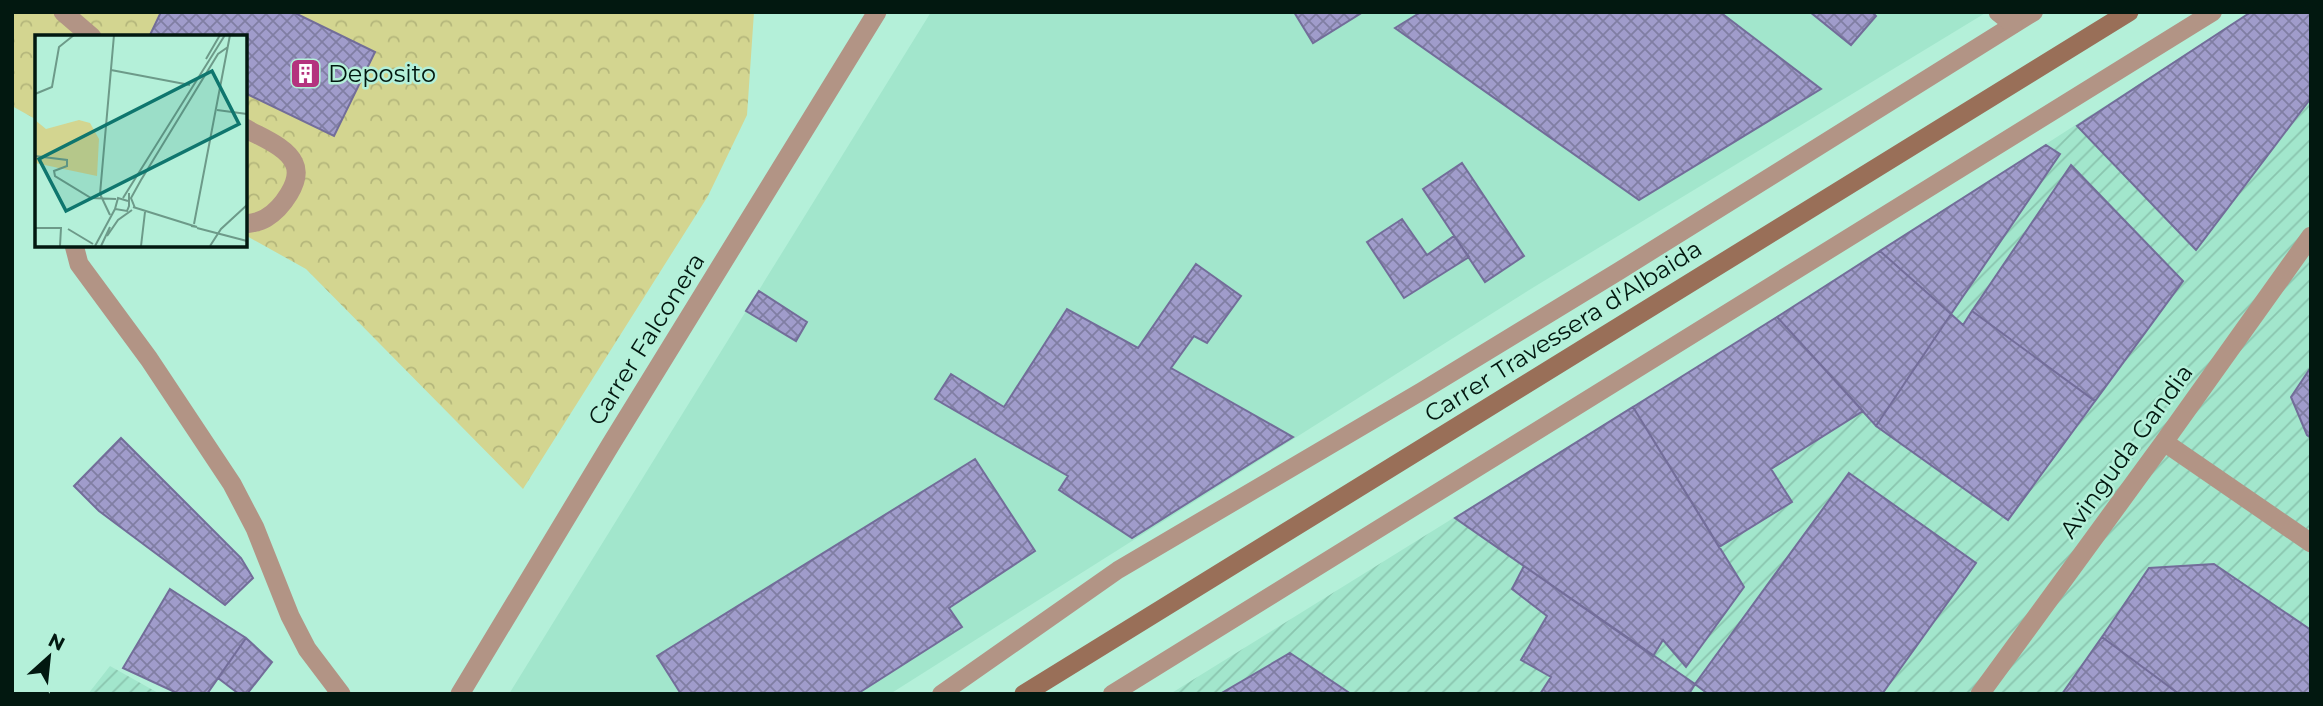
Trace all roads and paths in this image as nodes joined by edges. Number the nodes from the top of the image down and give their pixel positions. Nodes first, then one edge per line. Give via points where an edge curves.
1 (63, 12) edge
2 (877, 12) edge
3 (1998, 12) edge
4 (2034, 12) edge
5 (2129, 12) edge
6 (2213, 12) edge
7 (2013, 24) junction
8 (90, 35) edge
9 (247, 129) edge
10 (247, 224) edge
11 (2311, 236) edge
12 (75, 247) edge
13 (2164, 442) junction
14 (2311, 543) edge
15 (341, 694) edge
16 (460, 694) edge
17 (941, 694) edge
18 (1024, 694) edge
19 (1112, 694) edge
20 (1980, 694) edge

1 - 8 street
2 - 16 street, Carrer Falconera
3 - 7 street
4 - 7 lane
5 - 18 main road, Carrer Travessera d'Albaida
6 - 19 lane
7 - 17 lane via 1561,306 1118,570
9 - 10 street via 285,151 297,172 280,207 266,219
11 - 13 street, Avinguda Gandia
12 - 15 street via 79,264 232,484 307,649
13 - 14 street
13 - 20 street, Avinguda Gandia

